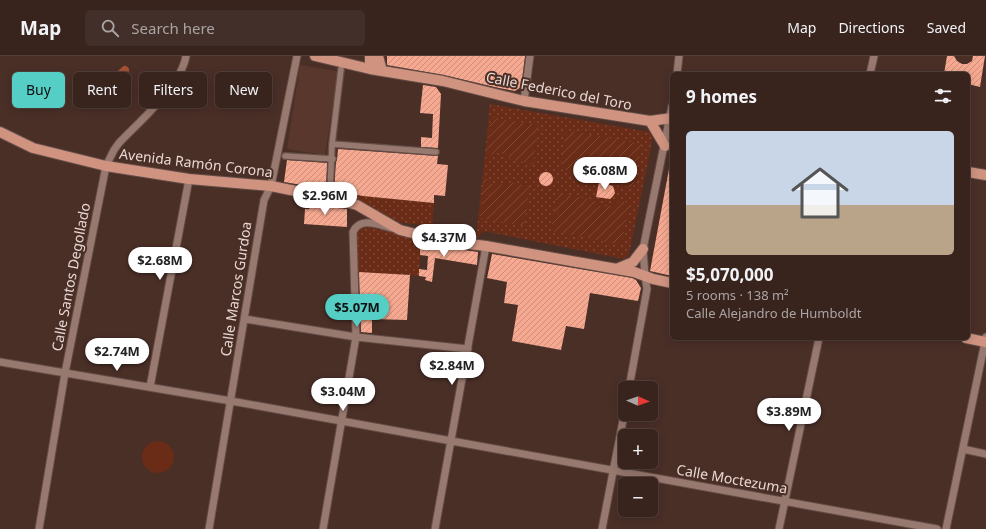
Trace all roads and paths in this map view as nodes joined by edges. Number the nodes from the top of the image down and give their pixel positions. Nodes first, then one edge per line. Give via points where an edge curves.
1 (186, 56) edge
2 (297, 56) edge
3 (315, 56) edge
4 (370, 56) edge
5 (378, 56) edge
6 (530, 56) edge
7 (679, 56) edge
8 (874, 56) edge
9 (341, 69) dead end
10 (370, 69) junction
11 (382, 71) junction
12 (677, 72) edge
13 (870, 72) edge
14 (524, 102) junction
15 (670, 118) edge
16 (650, 122) junction
17 (670, 122) edge
18 (0, 132) edge
19 (332, 144) junction
20 (664, 146) junction
21 (436, 152) dead end
22 (285, 156) dead end
23 (333, 159) junction
24 (106, 166) junction
25 (970, 172) edge
26 (986, 175) edge
27 (189, 178) junction
28 (271, 186) junction
29 (330, 193) dead end
30 (400, 230) junction
31 (486, 246) junction
32 (643, 249) junction
33 (616, 269) junction
34 (644, 276) junction
35 (670, 282) edge
36 (245, 320) junction
37 (356, 338) junction
38 (970, 338) edge
39 (819, 340) edge
40 (986, 340) edge
41 (468, 349) junction
42 (0, 362) edge
43 (65, 373) junction
44 (630, 381) edge
45 (150, 387) junction
46 (231, 401) junction
47 (342, 421) junction
48 (623, 421) edge
49 (451, 441) junction
50 (962, 449) junction
51 (986, 454) edge
52 (613, 471) junction
53 (784, 502) junction
54 (39, 529) edge
55 (209, 529) edge
56 (323, 529) edge
57 (435, 529) edge
58 (602, 529) edge
59 (779, 529) edge
60 (937, 529) edge
61 (946, 529) edge

1 - 24 street, Calle Santos Degollado via 168,91 119,143
2 - 28 street, Calle Marcos Gurdoa
3 - 10 main road, Calle Federico del Toro
4 - 10 main road
5 - 11 main road
6 - 14 street
7 - 12 street
8 - 13 street
9 - 19 street
10 - 11 main road, Calle Federico del Toro
11 - 14 main road, Calle Federico del Toro via 443,81
14 - 16 main road, Calle Federico del Toro
15 - 16 main road, Calle Federico del Toro
16 - 20 main road
17 - 20 street
18 - 24 main road, Avenida Ramón Corona via 33,148
19 - 21 street
19 - 23 street
20 - 32 street
22 - 23 street
23 - 29 street
24 - 27 main road, Avenida Ramón Corona
24 - 43 street, Calle Santos Degollado
25 - 26 main road
27 - 28 main road, Avenida Ramón Corona
27 - 45 street
28 - 30 main road, Avenida Ramón Corona via 357,205
28 - 36 street, Calle Marcos Gurdoa via 264,200
30 - 31 main road, Avenida Ramón Corona via 444,241
30 - 37 street via 367,222 359,224 354,229
31 - 33 main road, Avenida Ramón Corona
31 - 41 street
32 - 33 main road via 633,262
32 - 34 street
33 - 34 main road, Avenida Ramón Corona
34 - 35 main road, Avenida Ramón Corona
34 - 44 street via 647,289
36 - 37 street
36 - 46 street, Calle Marcos Gurdoa
37 - 41 street
37 - 47 street
38 - 40 main road
39 - 53 street
40 - 50 street
41 - 49 street
42 - 43 street, Calle Moctezuma
43 - 45 street, Calle Moctezuma
43 - 54 street, Calle Santos Degollado
45 - 46 street, Calle Moctezuma
46 - 47 street, Calle Moctezuma
46 - 55 street, Calle Marcos Gurdoa
47 - 49 street, Calle Moctezuma
47 - 56 street
48 - 52 street
49 - 52 street, Calle Moctezuma
49 - 57 street
50 - 51 street
50 - 61 street
52 - 53 street, Calle Moctezuma
52 - 58 street
53 - 59 street
53 - 60 street, Calle Moctezuma

